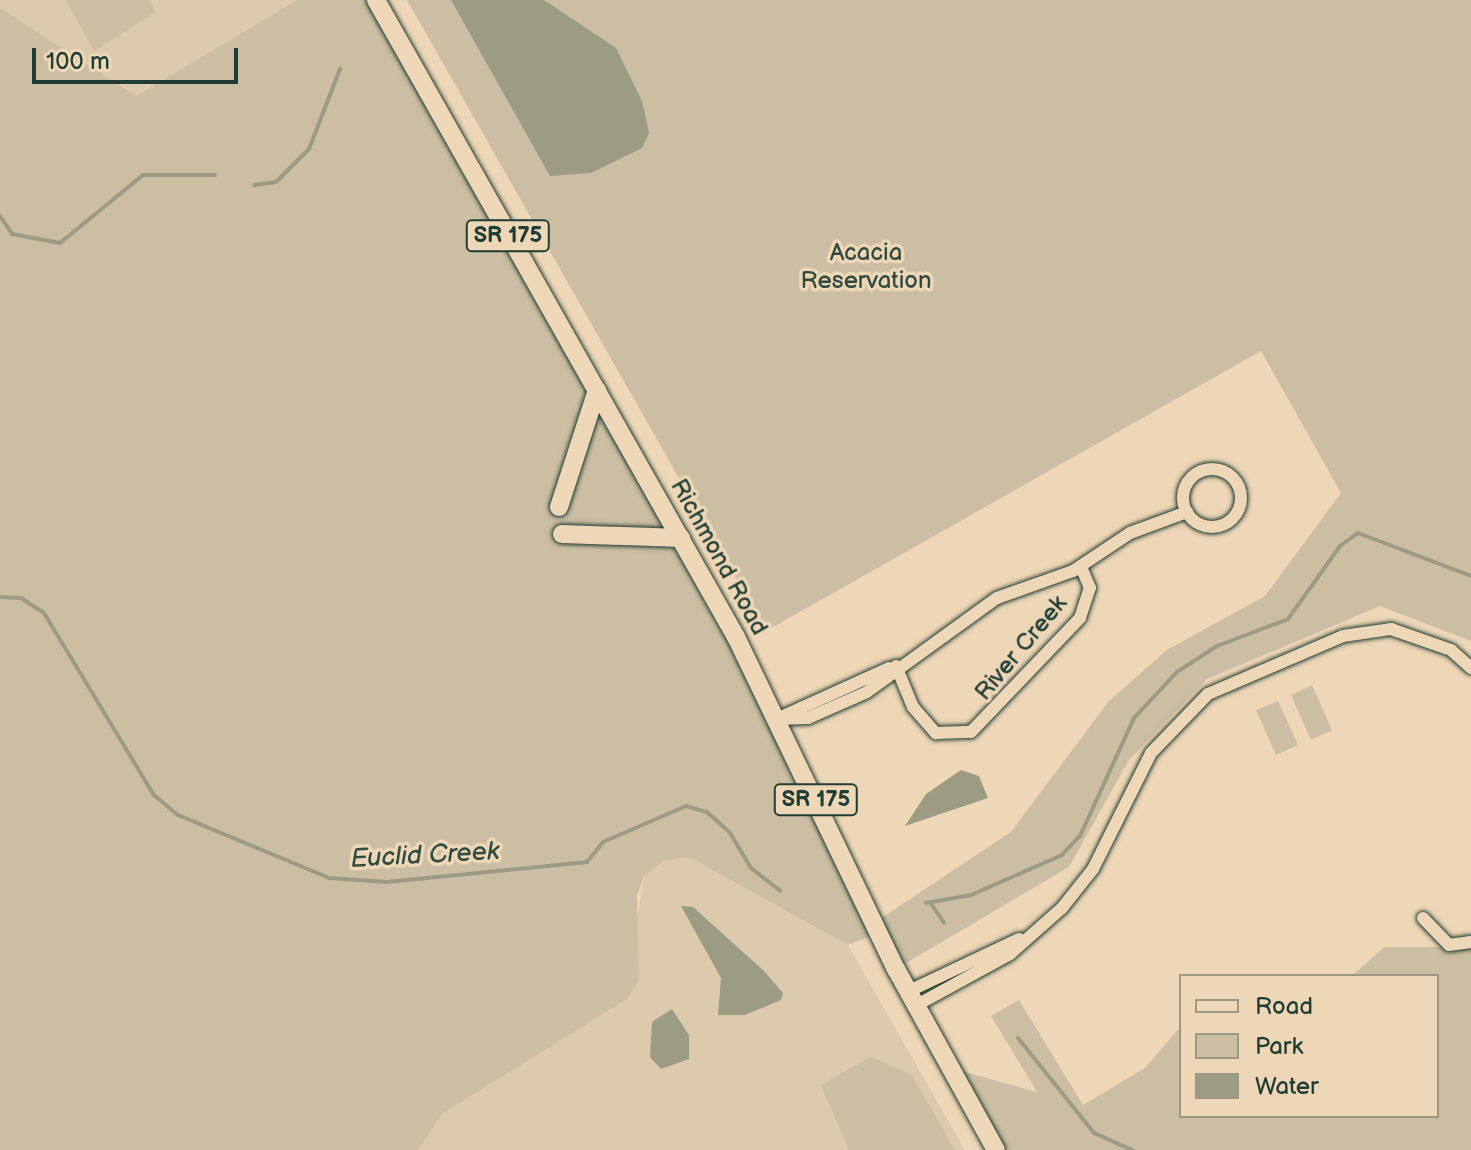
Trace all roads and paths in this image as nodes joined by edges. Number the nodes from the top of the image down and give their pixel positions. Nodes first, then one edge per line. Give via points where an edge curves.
1 (376, 0) edge
2 (597, 390) junction
3 (559, 507) dead end
4 (1187, 512) junction
5 (562, 534) dead end
6 (681, 538) junction
7 (1081, 567) junction
8 (896, 666) junction
9 (1471, 668) edge
10 (777, 719) junction
11 (1423, 918) dead end
12 (1471, 942) edge
13 (911, 999) junction
14 (996, 1150) edge

1 - 2 main road, Richmond Road / SR 175
2 - 3 main road
2 - 6 main road, Richmond Road / SR 175
4 - 4 street via 1184,493 1193,477 1210,469 1236,481 1241,498 1228,522 1210,527
4 - 7 street, River Creek via 1130,533
5 - 6 main road
6 - 10 main road, Richmond Road / SR 175
7 - 8 street, River Creek via 997,598
7 - 8 street, River Creek via 1090,588 1080,618 971,732 936,733 913,707
8 - 10 street, River Creek via 844,702 808,718
9 - 13 street via 1451,650 1391,629 1343,636 1208,694 1151,753 1093,869 1062,908 1019,939 1010,954
10 - 13 main road, Richmond Road / SR 175
11 - 12 street via 1449,945
13 - 14 main road, Richmond Road / SR 175

